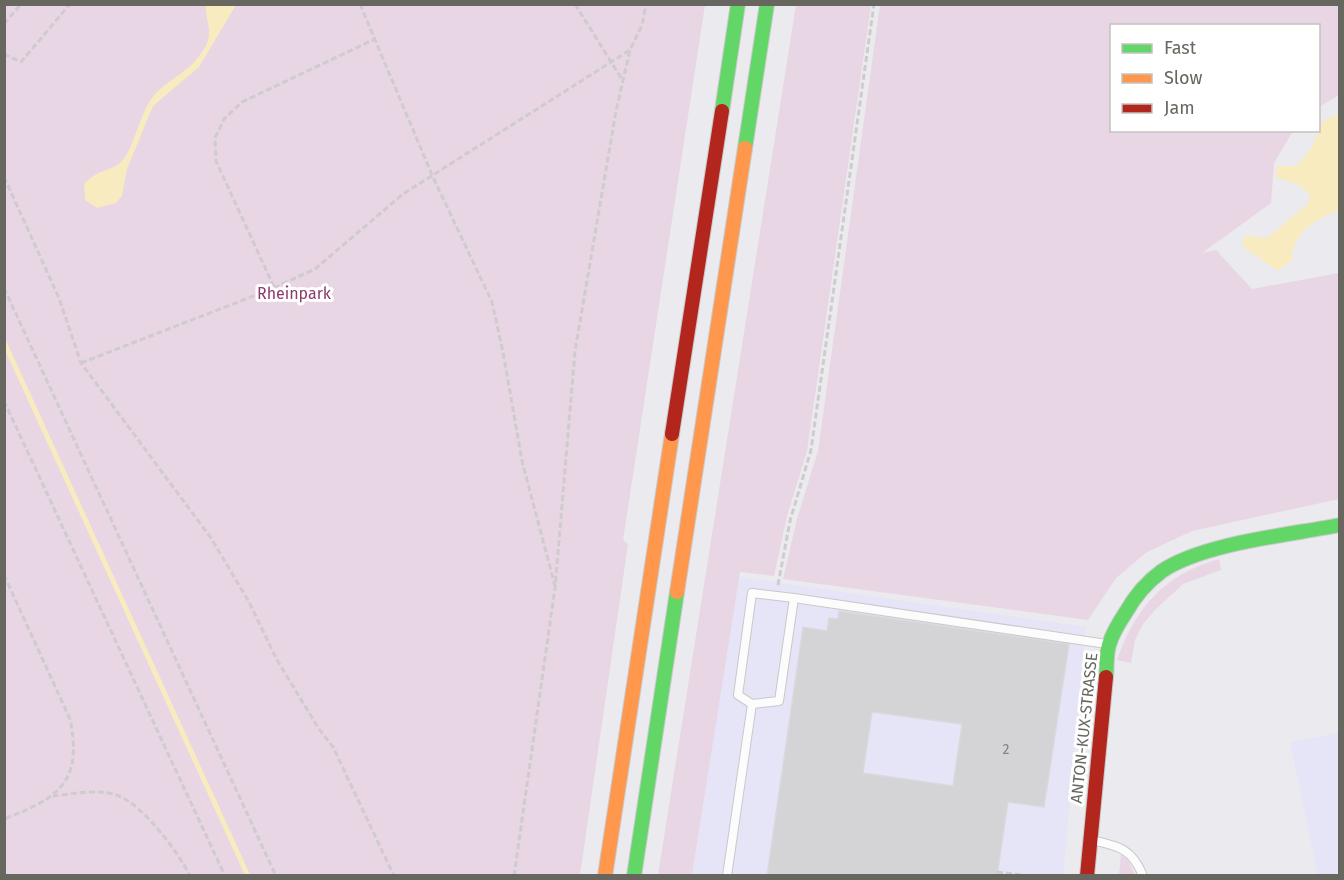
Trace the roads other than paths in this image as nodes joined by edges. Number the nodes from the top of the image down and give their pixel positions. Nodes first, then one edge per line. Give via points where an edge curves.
1 (738, 4) edge
2 (766, 4) edge
3 (1340, 525) edge
4 (794, 598) junction
5 (1109, 644) junction
6 (752, 704) junction
7 (1089, 840) junction
8 (605, 876) edge
9 (634, 876) edge
10 (727, 876) edge
11 (1087, 876) edge
12 (1143, 876) edge

1 - 8 main road
2 - 9 main road
3 - 5 main road, ANTON-KUX-STRASSE via 1206,550 1177,562 1135,595
4 - 5 lane
4 - 6 lane via 779,701
4 - 6 lane via 752,592 738,695
5 - 7 main road, ANTON-KUX-STRASSE
6 - 10 lane
7 - 11 main road, ANTON-KUX-STRASSE
7 - 12 lane via 1120,847

